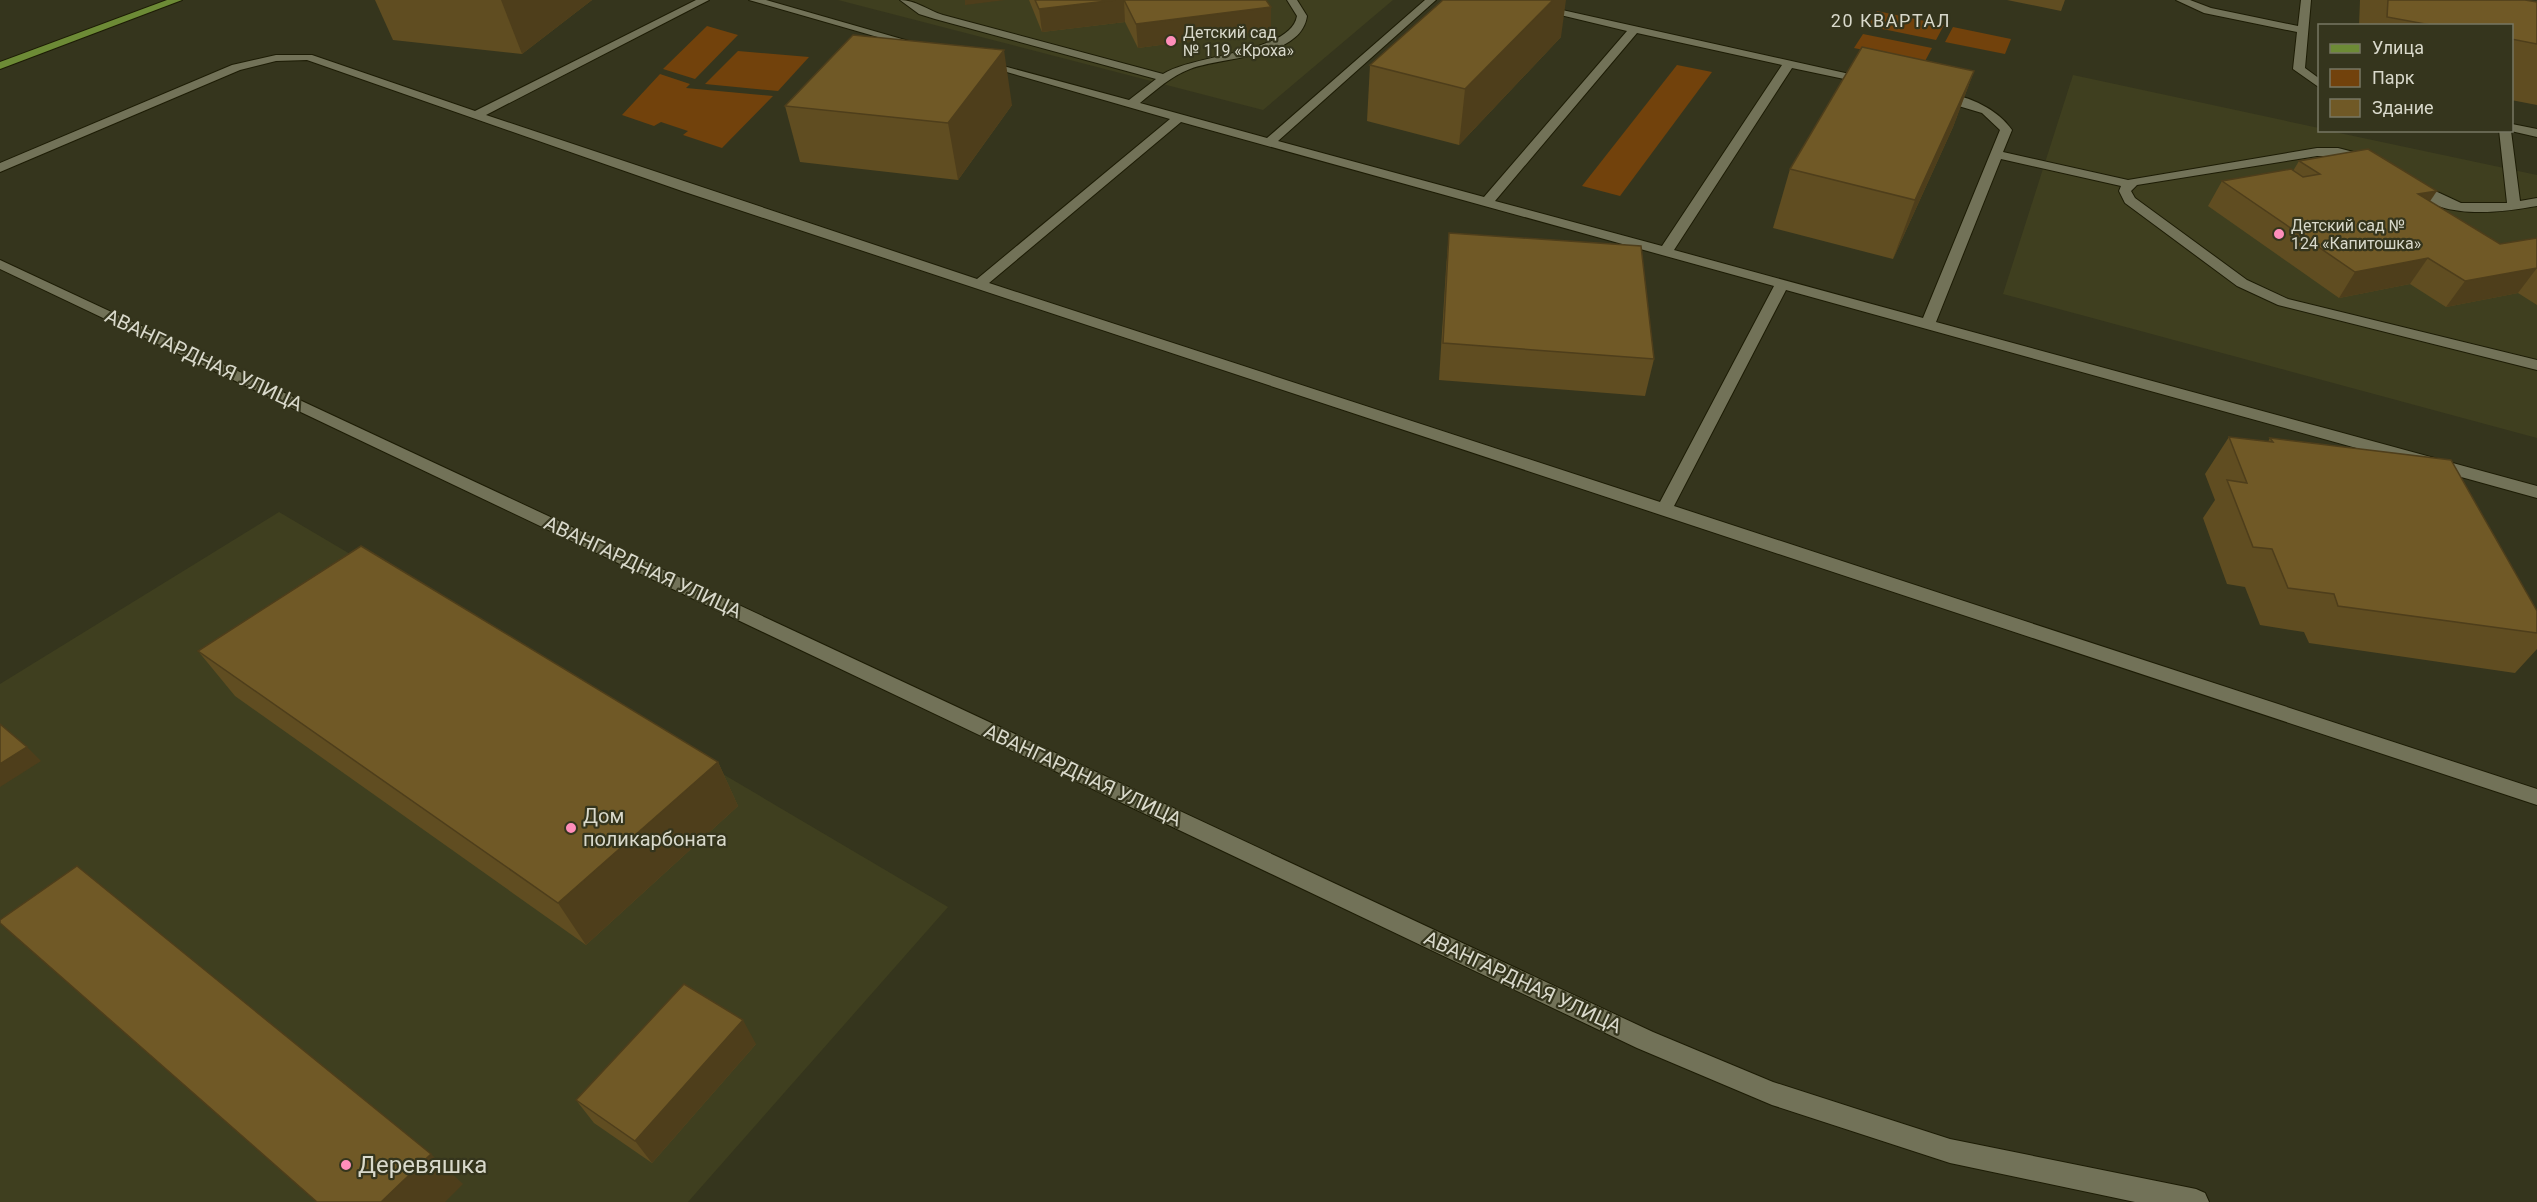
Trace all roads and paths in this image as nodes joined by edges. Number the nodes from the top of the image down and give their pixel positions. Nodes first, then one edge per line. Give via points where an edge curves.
1 (177, 0) edge
2 (704, 0) edge
3 (754, 0) edge
4 (905, 0) edge
5 (1292, 0) edge
6 (1431, 0) edge
7 (1503, 0) edge
8 (2181, 0) edge
9 (2306, 0) edge
10 (1635, 29) junction
11 (2303, 30) junction
12 (932, 49) edge
13 (976, 61) edge
14 (1790, 64) junction
15 (0, 66) edge
16 (1166, 78) junction
17 (1882, 84) edge
18 (2318, 84) edge
19 (1926, 94) edge
20 (1132, 104) junction
21 (476, 115) junction
22 (1180, 117) junction
23 (2513, 128) edge
24 (2505, 132) edge
25 (2537, 133) edge
26 (1270, 142) junction
27 (1996, 154) junction
28 (0, 168) edge
29 (2384, 169) edge
30 (2403, 180) edge
31 (2129, 184) junction
32 (1487, 202) junction
33 (2537, 202) edge
34 (2514, 206) junction
35 (1666, 251) junction
36 (0, 264) edge
37 (979, 284) junction
38 (1782, 284) junction
39 (1928, 324) junction
40 (2537, 365) edge
41 (2537, 492) edge
42 (1664, 509) junction
43 (2537, 797) edge
44 (2196, 1202) edge

1 - 15 main road
2 - 21 street
3 - 12 street
4 - 16 street via 939,17
5 - 16 street via 1302,14 1302,21 1291,36 1263,50 1191,64
6 - 26 street
7 - 10 street
8 - 11 street via 2208,12
9 - 11 street
10 - 14 street
10 - 32 street
11 - 18 street via 2299,69
13 - 20 street
14 - 17 street
14 - 35 street
16 - 20 street
19 - 27 street via 1975,106 1996,117 2006,130
20 - 22 street
21 - 28 street via 308,57 276,58 236,67
21 - 37 street
22 - 26 street
22 - 37 street
23 - 25 street
24 - 34 street
26 - 32 street
27 - 31 street
27 - 39 street
29 - 31 street via 2350,154 2317,152
30 - 34 street via 2462,209 2484,211
31 - 40 street via 2125,191 2130,200 2262,295
32 - 35 street
33 - 34 street
35 - 38 street
36 - 44 street, АВАНГАРДНАЯ УЛИЦА via 1645,1040 1772,1093 1950,1151
37 - 42 street
38 - 39 street
38 - 42 street
39 - 41 street
42 - 43 street

